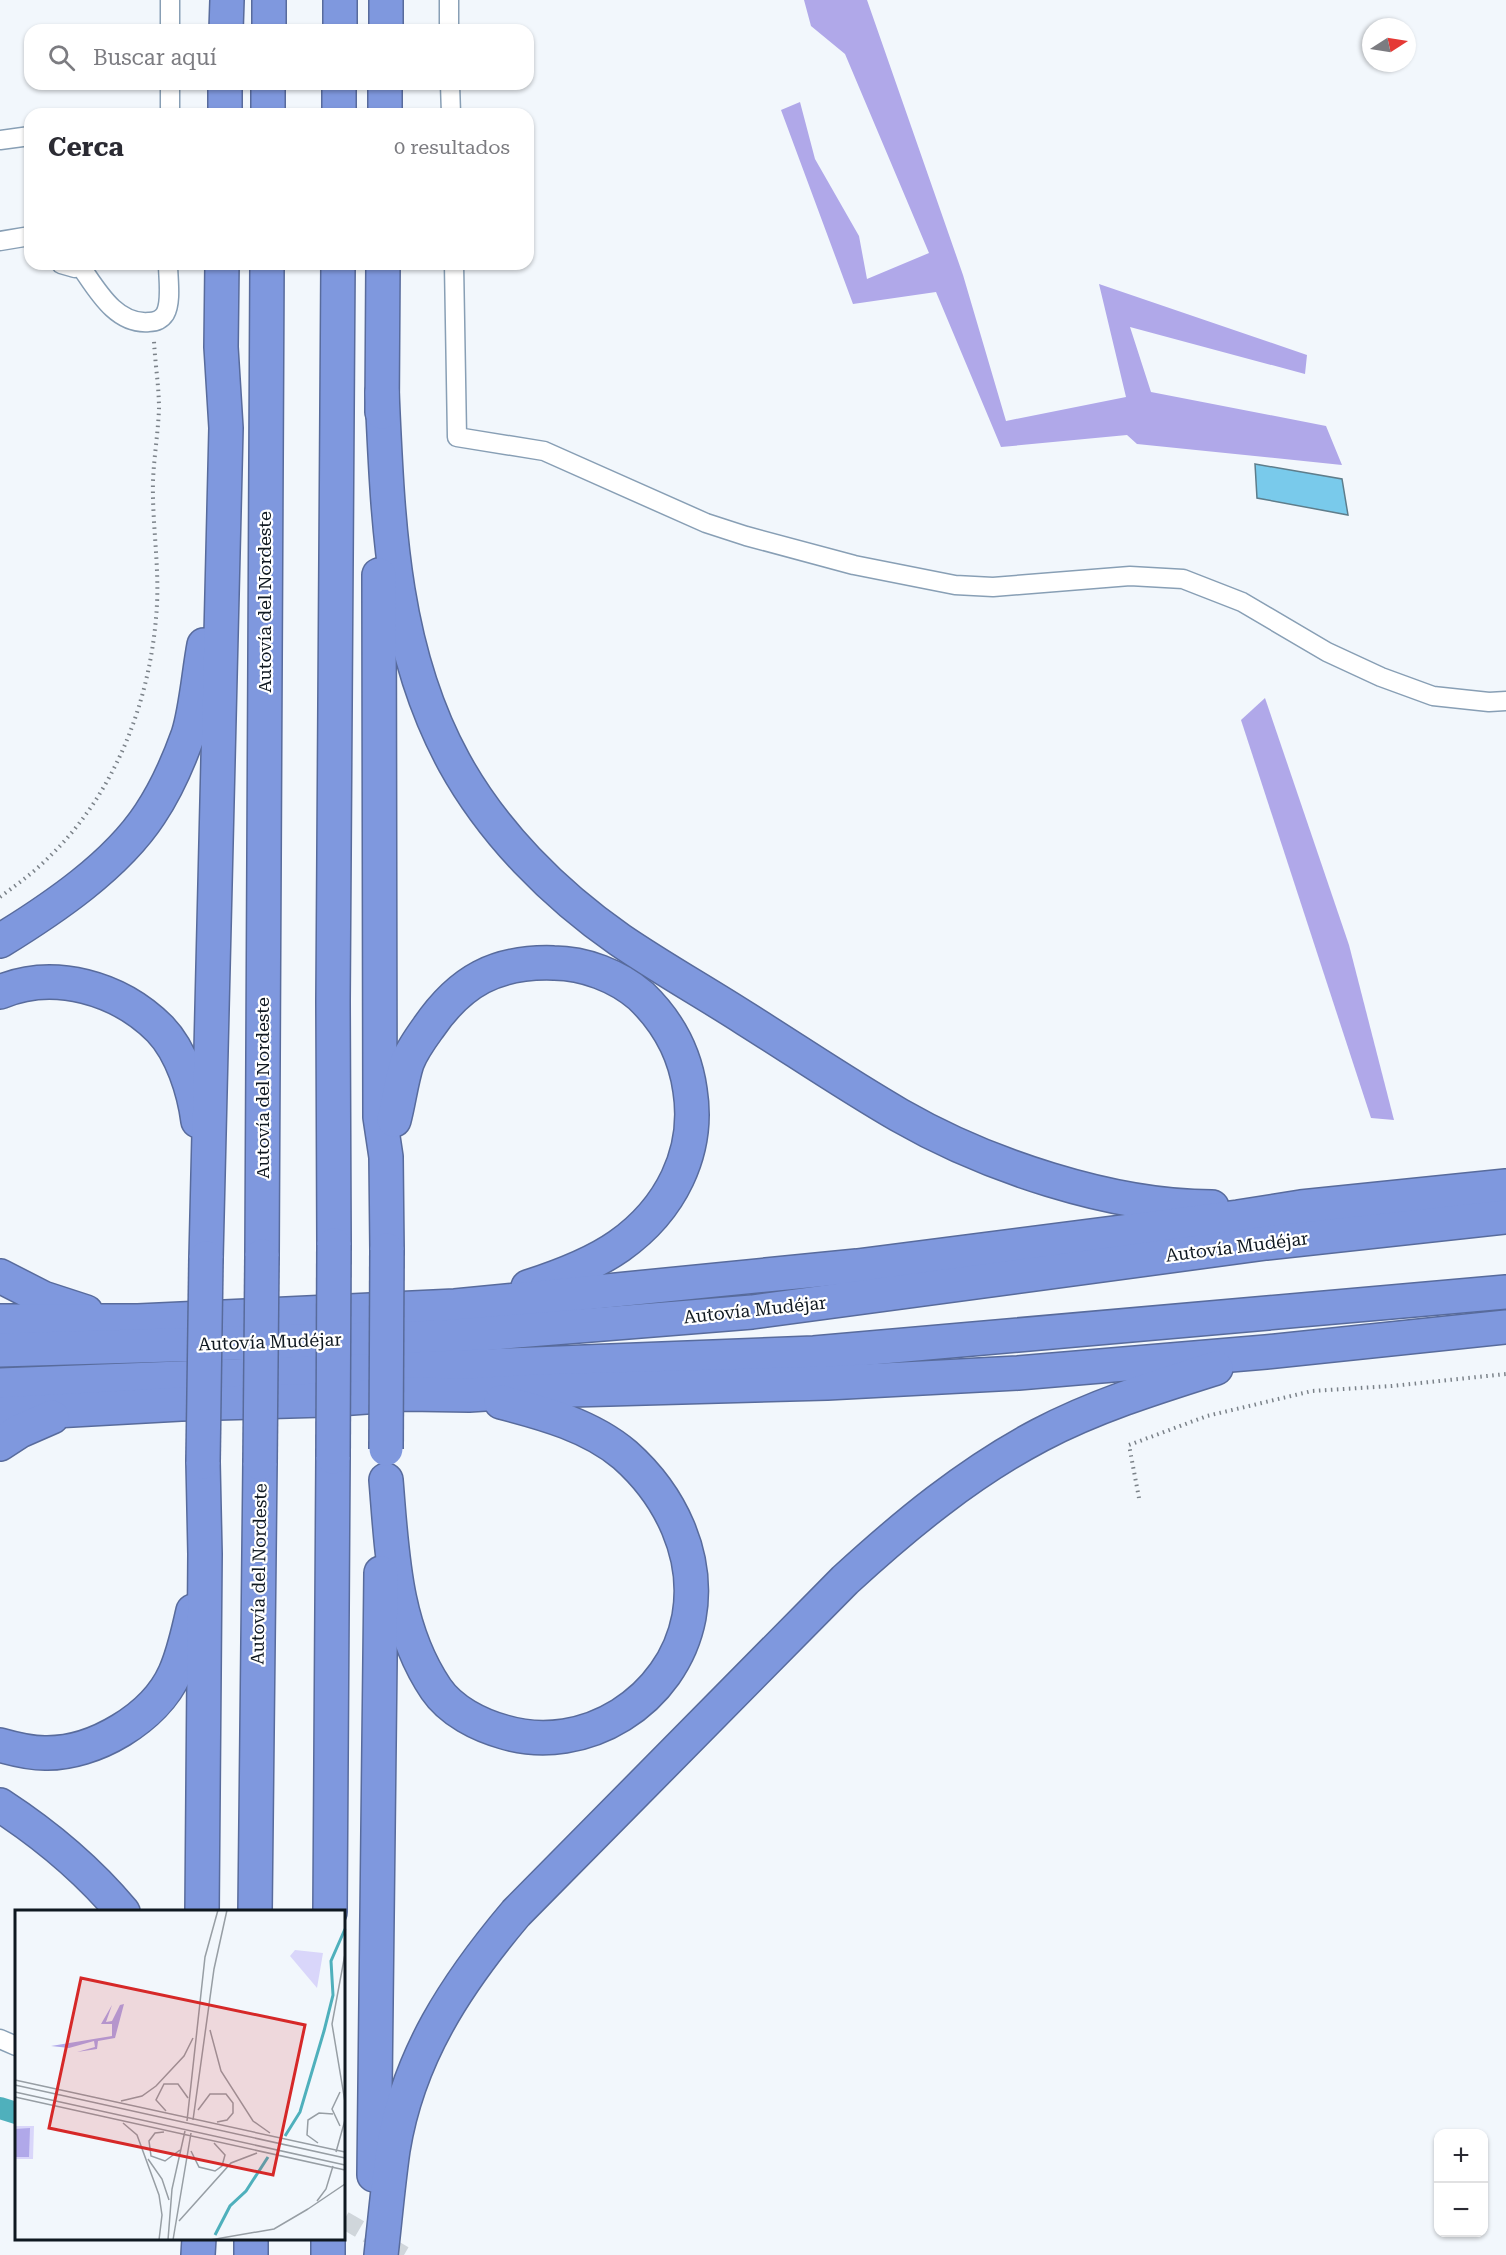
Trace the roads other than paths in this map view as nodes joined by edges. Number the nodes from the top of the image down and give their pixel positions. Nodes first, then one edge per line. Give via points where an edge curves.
1 (170, 0) edge
2 (227, 0) edge
3 (269, 0) edge
4 (340, 0) edge
5 (386, 0) edge
6 (449, 0) edge
7 (170, 24) edge
8 (226, 24) edge
9 (269, 24) edge
10 (340, 24) edge
11 (386, 24) edge
12 (449, 24) edge
13 (170, 90) edge
14 (225, 90) edge
15 (268, 90) edge
16 (339, 90) edge
17 (385, 90) edge
18 (450, 90) edge
19 (170, 108) edge
20 (225, 108) edge
21 (268, 108) edge
22 (339, 108) edge
23 (385, 108) edge
24 (451, 108) edge
25 (24, 137) edge
26 (0, 140) edge
27 (86, 270) edge
28 (168, 270) edge
29 (222, 270) edge
30 (267, 270) edge
31 (338, 270) edge
32 (383, 270) edge
33 (454, 270) edge
34 (221, 347) junction
35 (382, 392) junction
36 (1506, 701) edge
37 (0, 941) edge
38 (0, 992) edge
39 (386, 1157) junction
40 (1506, 1186) edge
41 (1301, 1207) junction
42 (207, 1210) junction
43 (1506, 1217) edge
44 (0, 1276) edge
45 (1506, 1292) edge
46 (455, 1306) junction
47 (0, 1321) edge
48 (138, 1321) junction
49 (1506, 1327) edge
50 (0, 1350) edge
51 (1266, 1352) junction
52 (0, 1384) edge
53 (469, 1395) junction
54 (67, 1410) junction
55 (0, 1414) edge
56 (0, 1444) edge
57 (386, 1465) junction
58 (205, 1554) junction
59 (0, 1745) edge
60 (0, 1805) edge
61 (122, 1910) edge
62 (202, 1910) edge
63 (255, 1910) edge
64 (330, 1910) edge
65 (0, 2039) edge
66 (15, 2046) edge
67 (199, 2240) edge
68 (198, 2255) edge
69 (376, 2255) edge
70 (381, 2255) edge

1 - 7 street
2 - 8 highway
3 - 9 highway
4 - 10 highway
5 - 11 highway
6 - 12 street
13 - 19 street
14 - 20 highway
15 - 21 highway
16 - 22 highway
17 - 23 highway
18 - 24 street
25 - 26 street
27 - 28 street via 96,290 117,312 134,321 152,322 160,320 167,308
29 - 34 highway
30 - 63 highway, Autovía del Nordeste, bridge
31 - 64 highway, bridge
32 - 35 highway
33 - 36 street via 457,437 544,451 706,523 746,536 854,565 955,585 993,587 1130,576 1183,579 1242,602 1327,652 1381,677 1433,696
34 - 37 highway via 214,423 207,629 189,733 166,789 128,843 57,903
34 - 42 highway via 226,428
35 - 39 highway via 380,1117
35 - 41 highway via 394,573 421,686 455,764 496,825 570,901 619,939 900,1116 965,1148 1047,1179 1107,1194 1203,1207
38 - 42 highway via 26,984 79,984 106,993 161,1030 190,1085 197,1113
39 - 46 highway via 408,1061 448,1001 484,975 533,962 563,963 616,979 657,1012 685,1062 693,1105 687,1155 671,1193 641,1228 618,1247 562,1276
39 - 57 highway, bridge
40 - 41 highway
41 - 46 highway via 856,1266
42 - 58 highway, bridge
43 - 50 highway, Autovía Mudéjar via 1266,1243 740,1313 443,1337
44 - 48 highway via 70,1308
45 - 52 highway, Autovía Mudéjar via 814,1353
46 - 48 highway
47 - 48 highway
49 - 51 highway
51 - 53 highway via 937,1378
51 - 70 highway via 1089,1412 1030,1441 946,1495 845,1580 516,1913 454,1993 416,2070 394,2149
53 - 54 highway via 407,1394
53 - 57 highway via 539,1412 594,1436 624,1454 665,1500 686,1549 689,1617 673,1660 636,1706 588,1731 534,1738 492,1729 454,1707 424,1670 404,1622 395,1579
54 - 55 highway
54 - 56 highway
57 - 69 highway via 377,1751 373,2216
58 - 59 highway via 174,1675 138,1719 91,1745 46,1754
58 - 62 highway
60 - 61 highway via 59,1848 100,1884
65 - 66 street
67 - 68 highway

